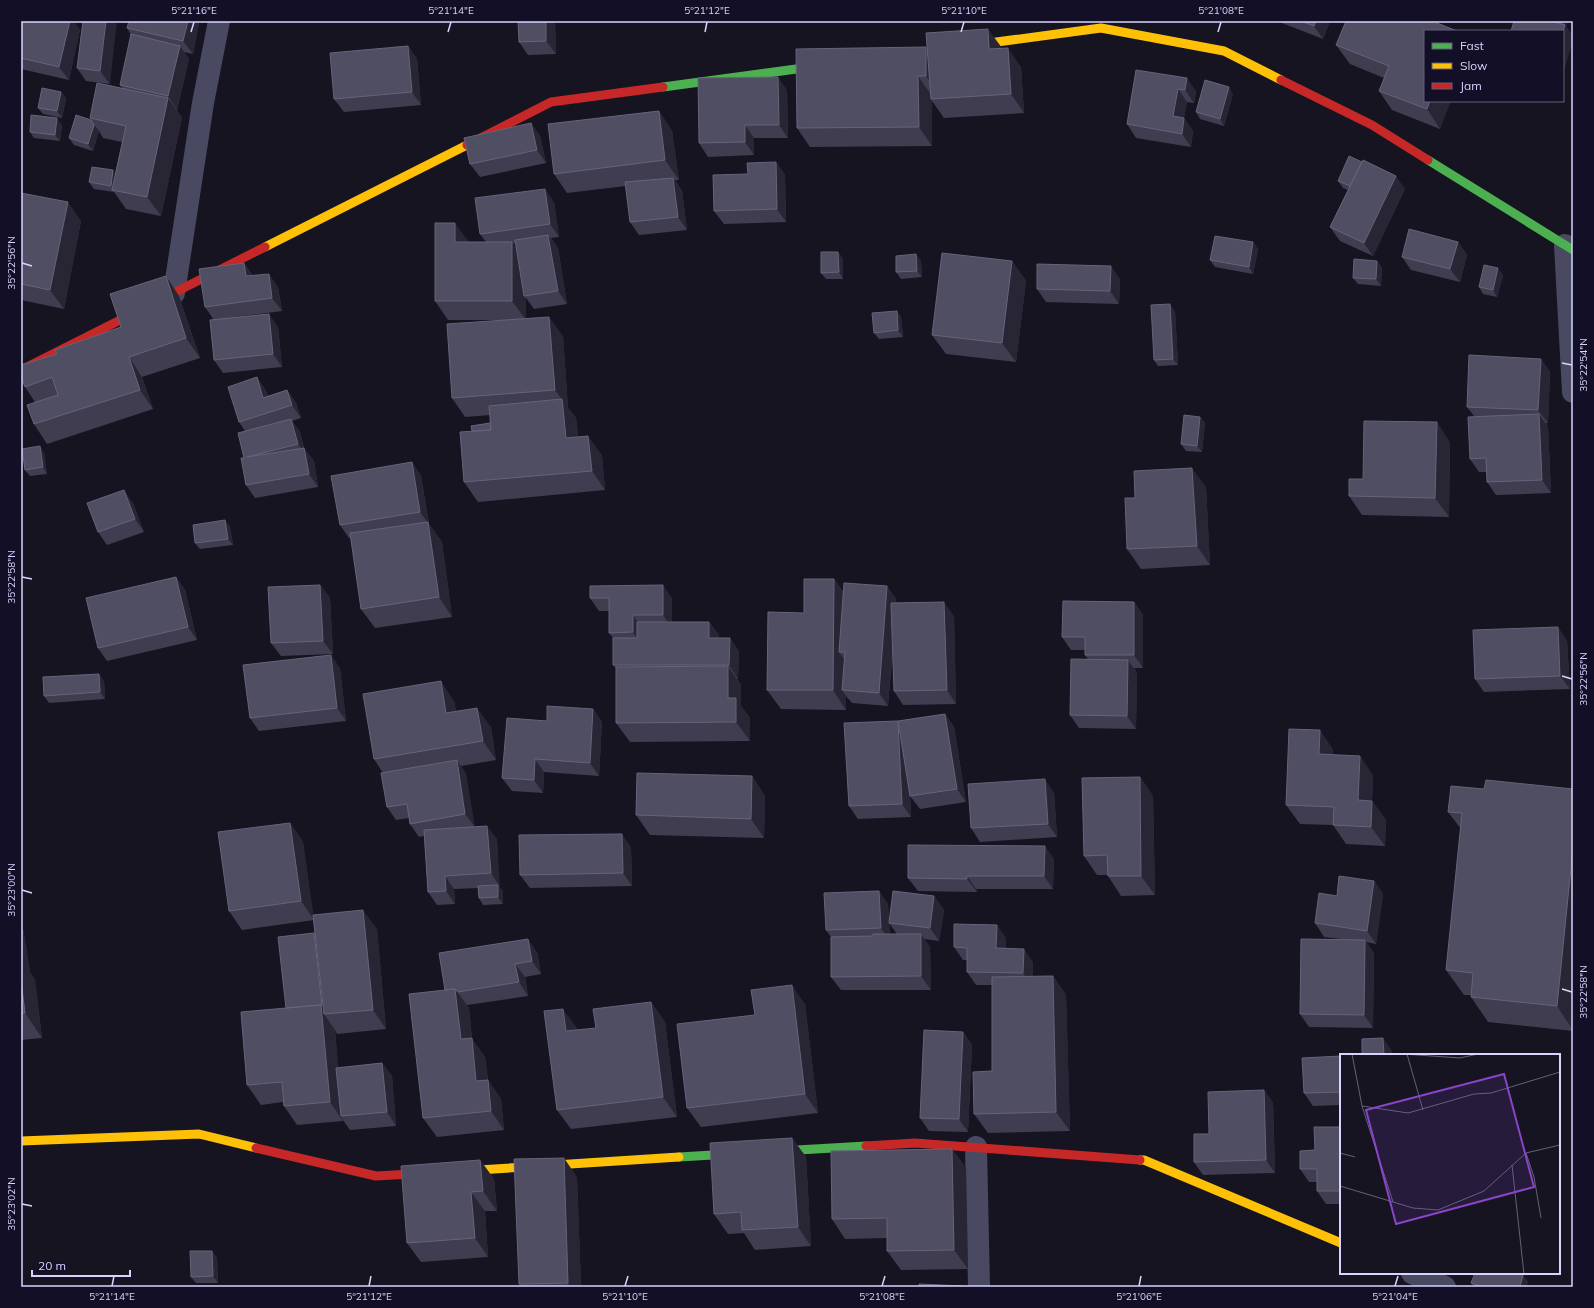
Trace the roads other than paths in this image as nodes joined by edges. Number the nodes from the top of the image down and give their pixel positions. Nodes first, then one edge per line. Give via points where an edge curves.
1 (219, 21) edge
2 (960, 47) edge
3 (834, 64) edge
4 (1569, 248) edge
5 (174, 293) junction
6 (21, 370) edge
7 (1573, 392) edge
8 (21, 1141) edge
9 (976, 1147) junction
10 (1340, 1243) edge
11 (1414, 1274) edge
12 (979, 1287) edge
13 (1445, 1287) edge

1 - 5 street via 203,104
2 - 4 street via 1101,28 1224,50 1372,125
3 - 5 street via 551,102
4 - 7 street
5 - 6 street
8 - 9 street via 199,1134 376,1176 915,1143
9 - 10 street via 1144,1160
9 - 12 street
11 - 13 street

